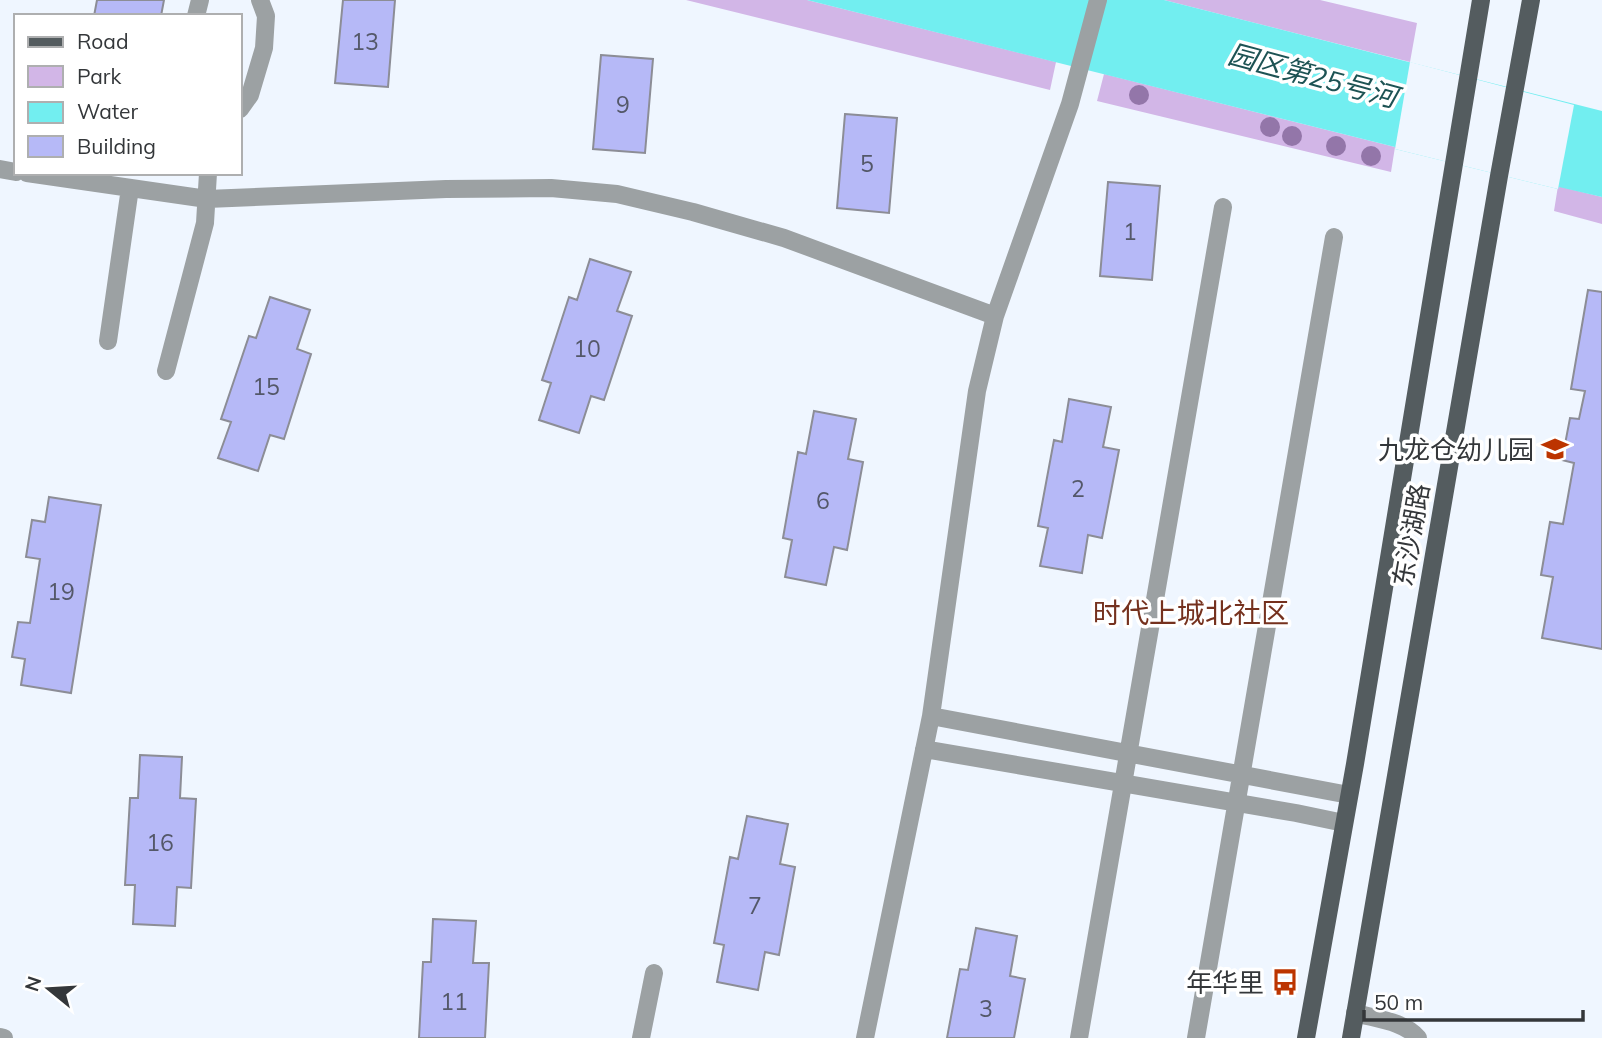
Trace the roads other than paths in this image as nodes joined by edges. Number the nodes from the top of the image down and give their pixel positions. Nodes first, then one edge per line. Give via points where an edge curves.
1 (260, 0) edge
2 (1098, 0) edge
3 (1481, 0) edge
4 (1531, 0) edge
5 (242, 106) edge
6 (41, 175) edge
7 (208, 175) edge
8 (130, 188) junction
9 (207, 199) junction
10 (1223, 207) dead end
11 (1334, 237) dead end
12 (995, 316) junction
13 (108, 341) dead end
14 (166, 371) dead end
15 (931, 716) junction
16 (924, 749) junction
17 (1129, 754) junction
18 (1242, 774) junction
19 (1123, 783) junction
20 (1349, 795) junction
21 (1237, 803) junction
22 (1344, 823) junction
23 (653, 973) dead end
24 (1355, 1013) junction
25 (642, 1038) edge
26 (865, 1038) edge
27 (1079, 1038) edge
28 (1196, 1038) edge
29 (1306, 1038) edge
30 (1351, 1038) edge
31 (1418, 1038) edge

1 - 5 street via 266,16 264,48 250,95
2 - 12 street via 1070,104
3 - 20 main road, 东沙湖路
4 - 24 main road, 东沙湖路
6 - 8 street
7 - 9 street
8 - 9 street
8 - 13 street
9 - 12 street via 446,189 551,188 617,194 784,238
9 - 14 street via 205,223
10 - 17 street
11 - 18 street
12 - 15 street via 976,391
15 - 16 street
15 - 17 street
16 - 19 street
16 - 26 street
17 - 18 street
17 - 19 street
18 - 20 street
18 - 21 street
19 - 21 street
19 - 27 street
20 - 22 main road, 东沙湖路
21 - 22 street
21 - 28 street
22 - 29 main road, 东沙湖路
23 - 25 street
24 - 30 main road, 东沙湖路
24 - 31 street via 1397,1024

